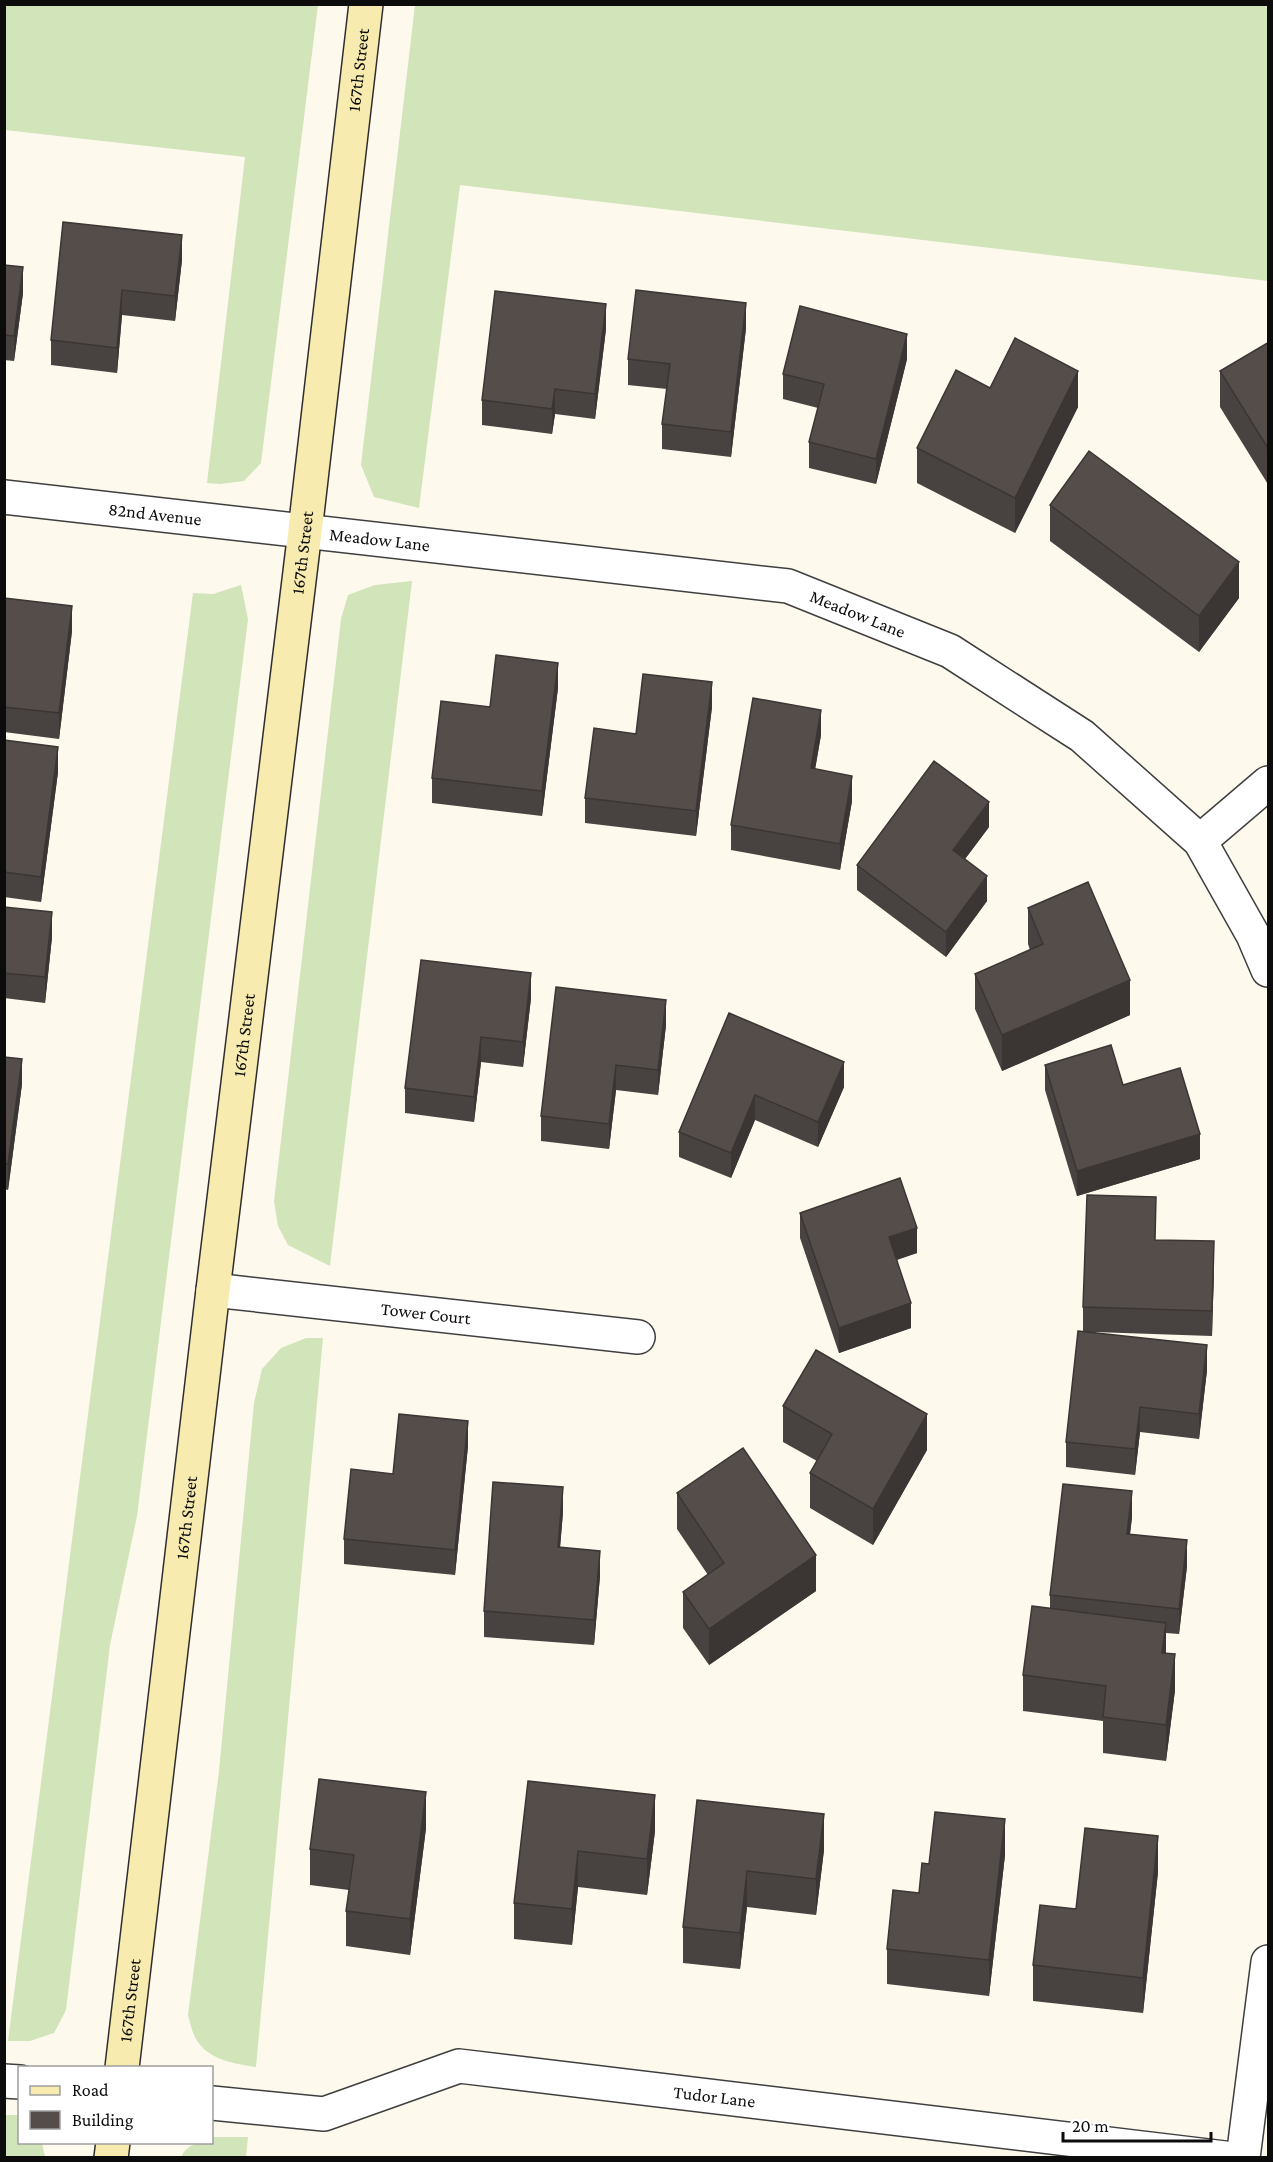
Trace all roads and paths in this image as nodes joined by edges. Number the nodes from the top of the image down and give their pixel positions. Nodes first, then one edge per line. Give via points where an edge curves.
1 (366, 4) edge
2 (4, 497) edge
3 (305, 531) junction
4 (1269, 783) edge
5 (1200, 841) junction
6 (1269, 970) edge
7 (213, 1290) junction
8 (638, 1337) dead end
9 (1269, 1962) edge
10 (122, 2066) edge
11 (213, 2103) edge
12 (1225, 2157) edge
13 (1244, 2157) edge

1 - 3 street, 167th Street
2 - 3 street, 82nd Avenue
3 - 5 street, Meadow Lane via 788,586 950,651 1082,736
3 - 7 street, 167th Street
4 - 5 street
5 - 6 street, Meadow Lane
7 - 8 street, Tower Court
7 - 10 street, 167th Street
9 - 13 street
11 - 12 street, Tudor Lane via 324,2114 459,2066

